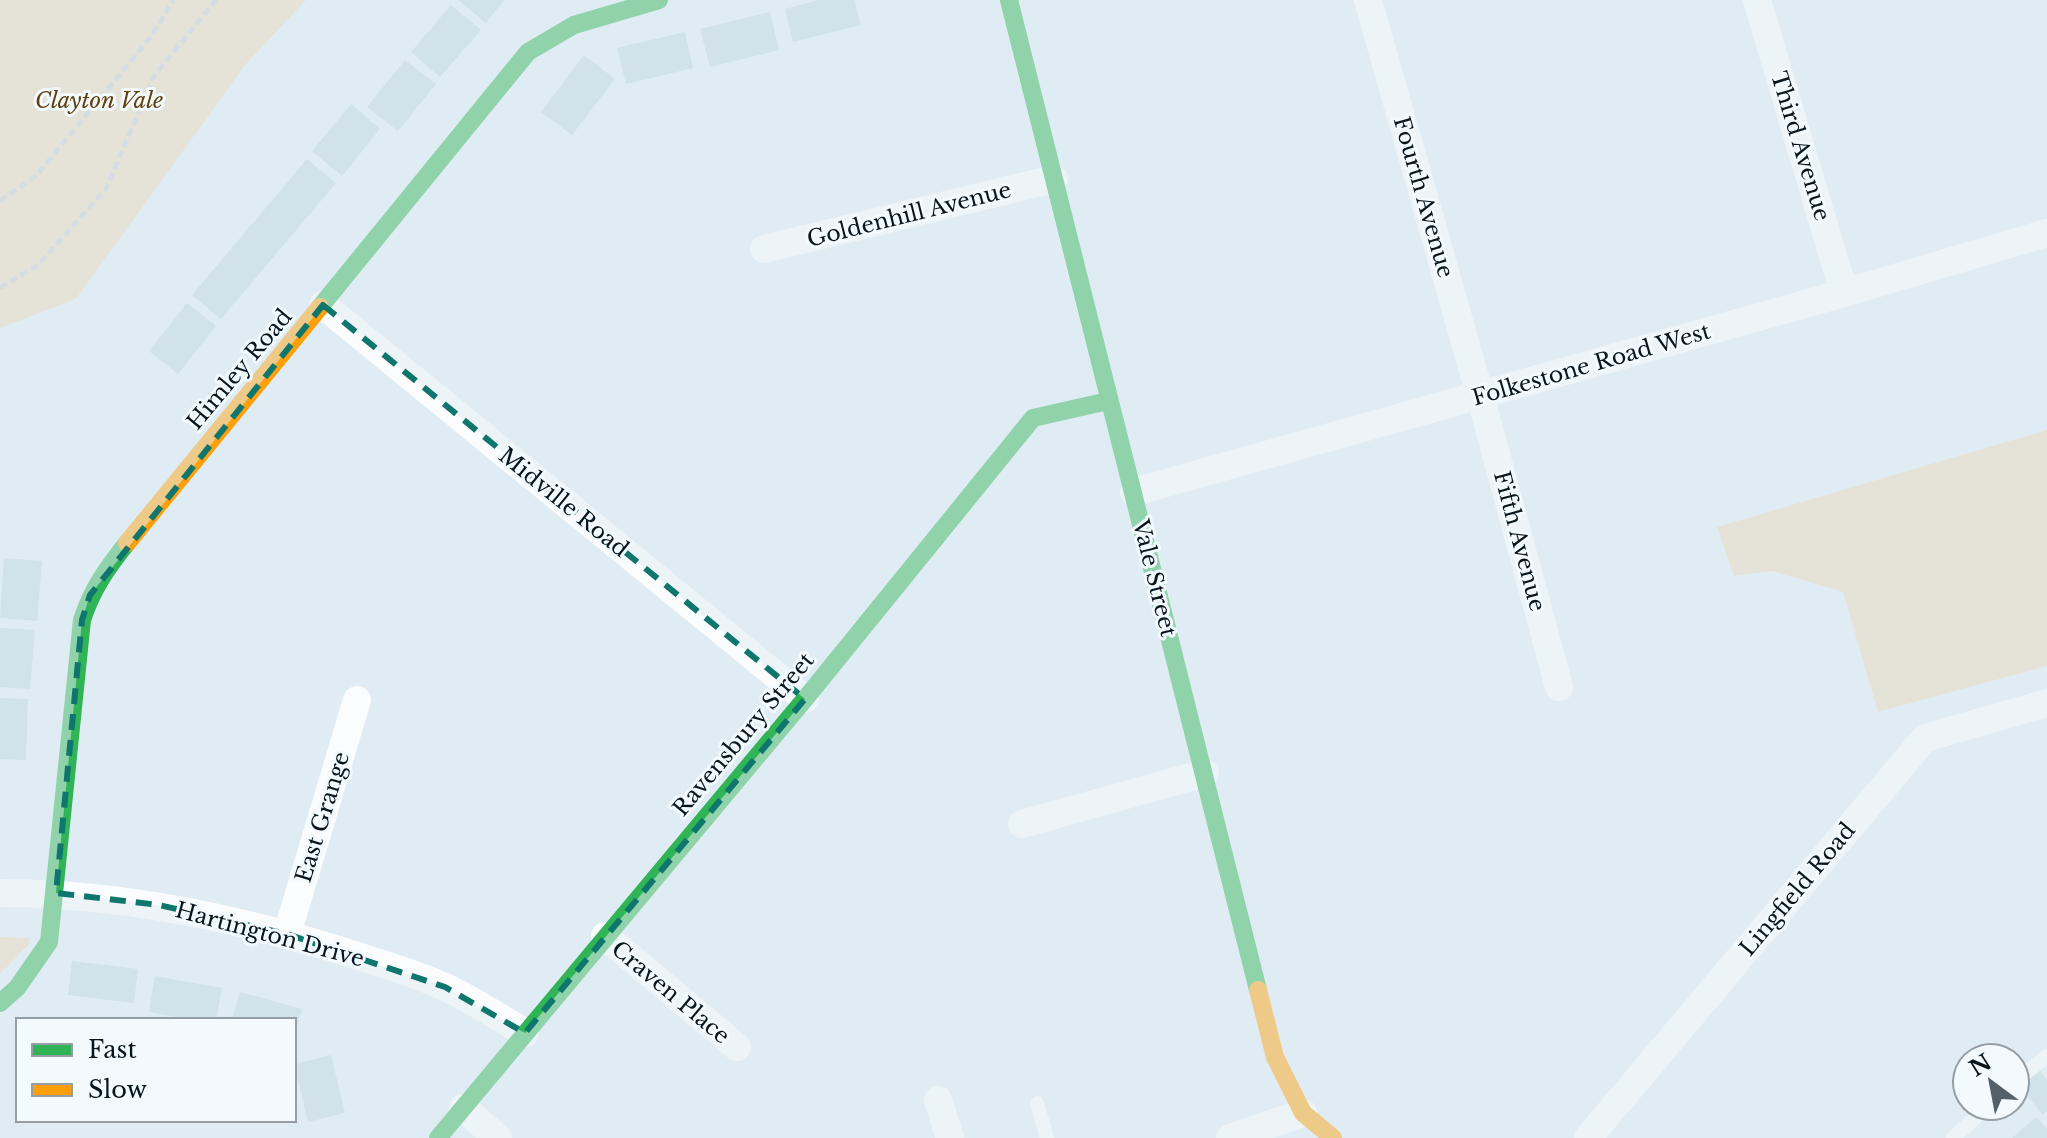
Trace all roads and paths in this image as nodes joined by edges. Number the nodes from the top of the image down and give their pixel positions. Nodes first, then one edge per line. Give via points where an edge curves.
1 (174, 0) edge
2 (216, 0) edge
3 (659, 0) edge
4 (1009, 0) edge
5 (1368, 0) edge
6 (1757, 0) edge
7 (1054, 179) junction
8 (0, 201) edge
9 (2047, 233) edge
10 (764, 249) dead end
11 (0, 288) edge
12 (1844, 293) junction
13 (323, 305) junction
14 (1480, 395) junction
15 (1108, 401) junction
16 (1134, 492) junction
17 (1559, 687) dead end
18 (805, 699) junction
19 (357, 700) dead end
20 (2047, 703) edge
21 (1205, 773) junction
22 (1022, 824) dead end
23 (0, 893) edge
24 (56, 893) junction
25 (287, 934) junction
26 (605, 936) junction
27 (0, 1003) edge
28 (525, 1033) junction
29 (737, 1047) dead end
30 (938, 1100) dead end
31 (1037, 1103) dead end
32 (463, 1108) junction
33 (1303, 1113) junction
34 (1970, 1122) edge
35 (1240, 1136) edge
36 (438, 1138) edge
37 (498, 1138) edge
38 (950, 1138) edge
39 (1047, 1138) edge
40 (1333, 1138) edge
41 (1588, 1138) edge
42 (1953, 1138) edge

1 - 8 path via 150,38 36,176
2 - 11 path via 154,76 106,189 38,265
3 - 13 street, Himley Road via 582,19 528,52
4 - 7 street, Vale Street
5 - 14 street, Fourth Avenue
6 - 12 street, Third Avenue
7 - 10 street, Goldenhill Avenue
7 - 15 street, Vale Street
9 - 12 street, Folkestone Road West
12 - 14 street, Folkestone Road West
13 - 18 street, Midville Road
13 - 24 street, Himley Road via 104,571 90,595 82,620
14 - 16 street, Folkestone Road West
14 - 17 street, Fifth Avenue
15 - 16 street, Vale Street
15 - 18 street, Ravensbury Street via 1033,418
16 - 21 street, Vale Street
18 - 26 street, Ravensbury Street
19 - 25 street, East Grange
20 - 41 street, Lingfield Road via 1925,738
21 - 22 street
21 - 33 street, Vale Street via 1275,1057
23 - 24 street, Hartington Drive
24 - 25 street, Hartington Drive via 159,905
24 - 27 street, Himley Road via 49,942
25 - 28 street, Hartington Drive via 445,987
26 - 28 street, Ravensbury Street
26 - 29 street, Craven Place
28 - 32 street, Ravensbury Street
30 - 38 street
31 - 39 lane
32 - 36 street, Ravensbury Street
32 - 37 street
33 - 35 street
33 - 40 street, Vale Street
34 - 42 lane

